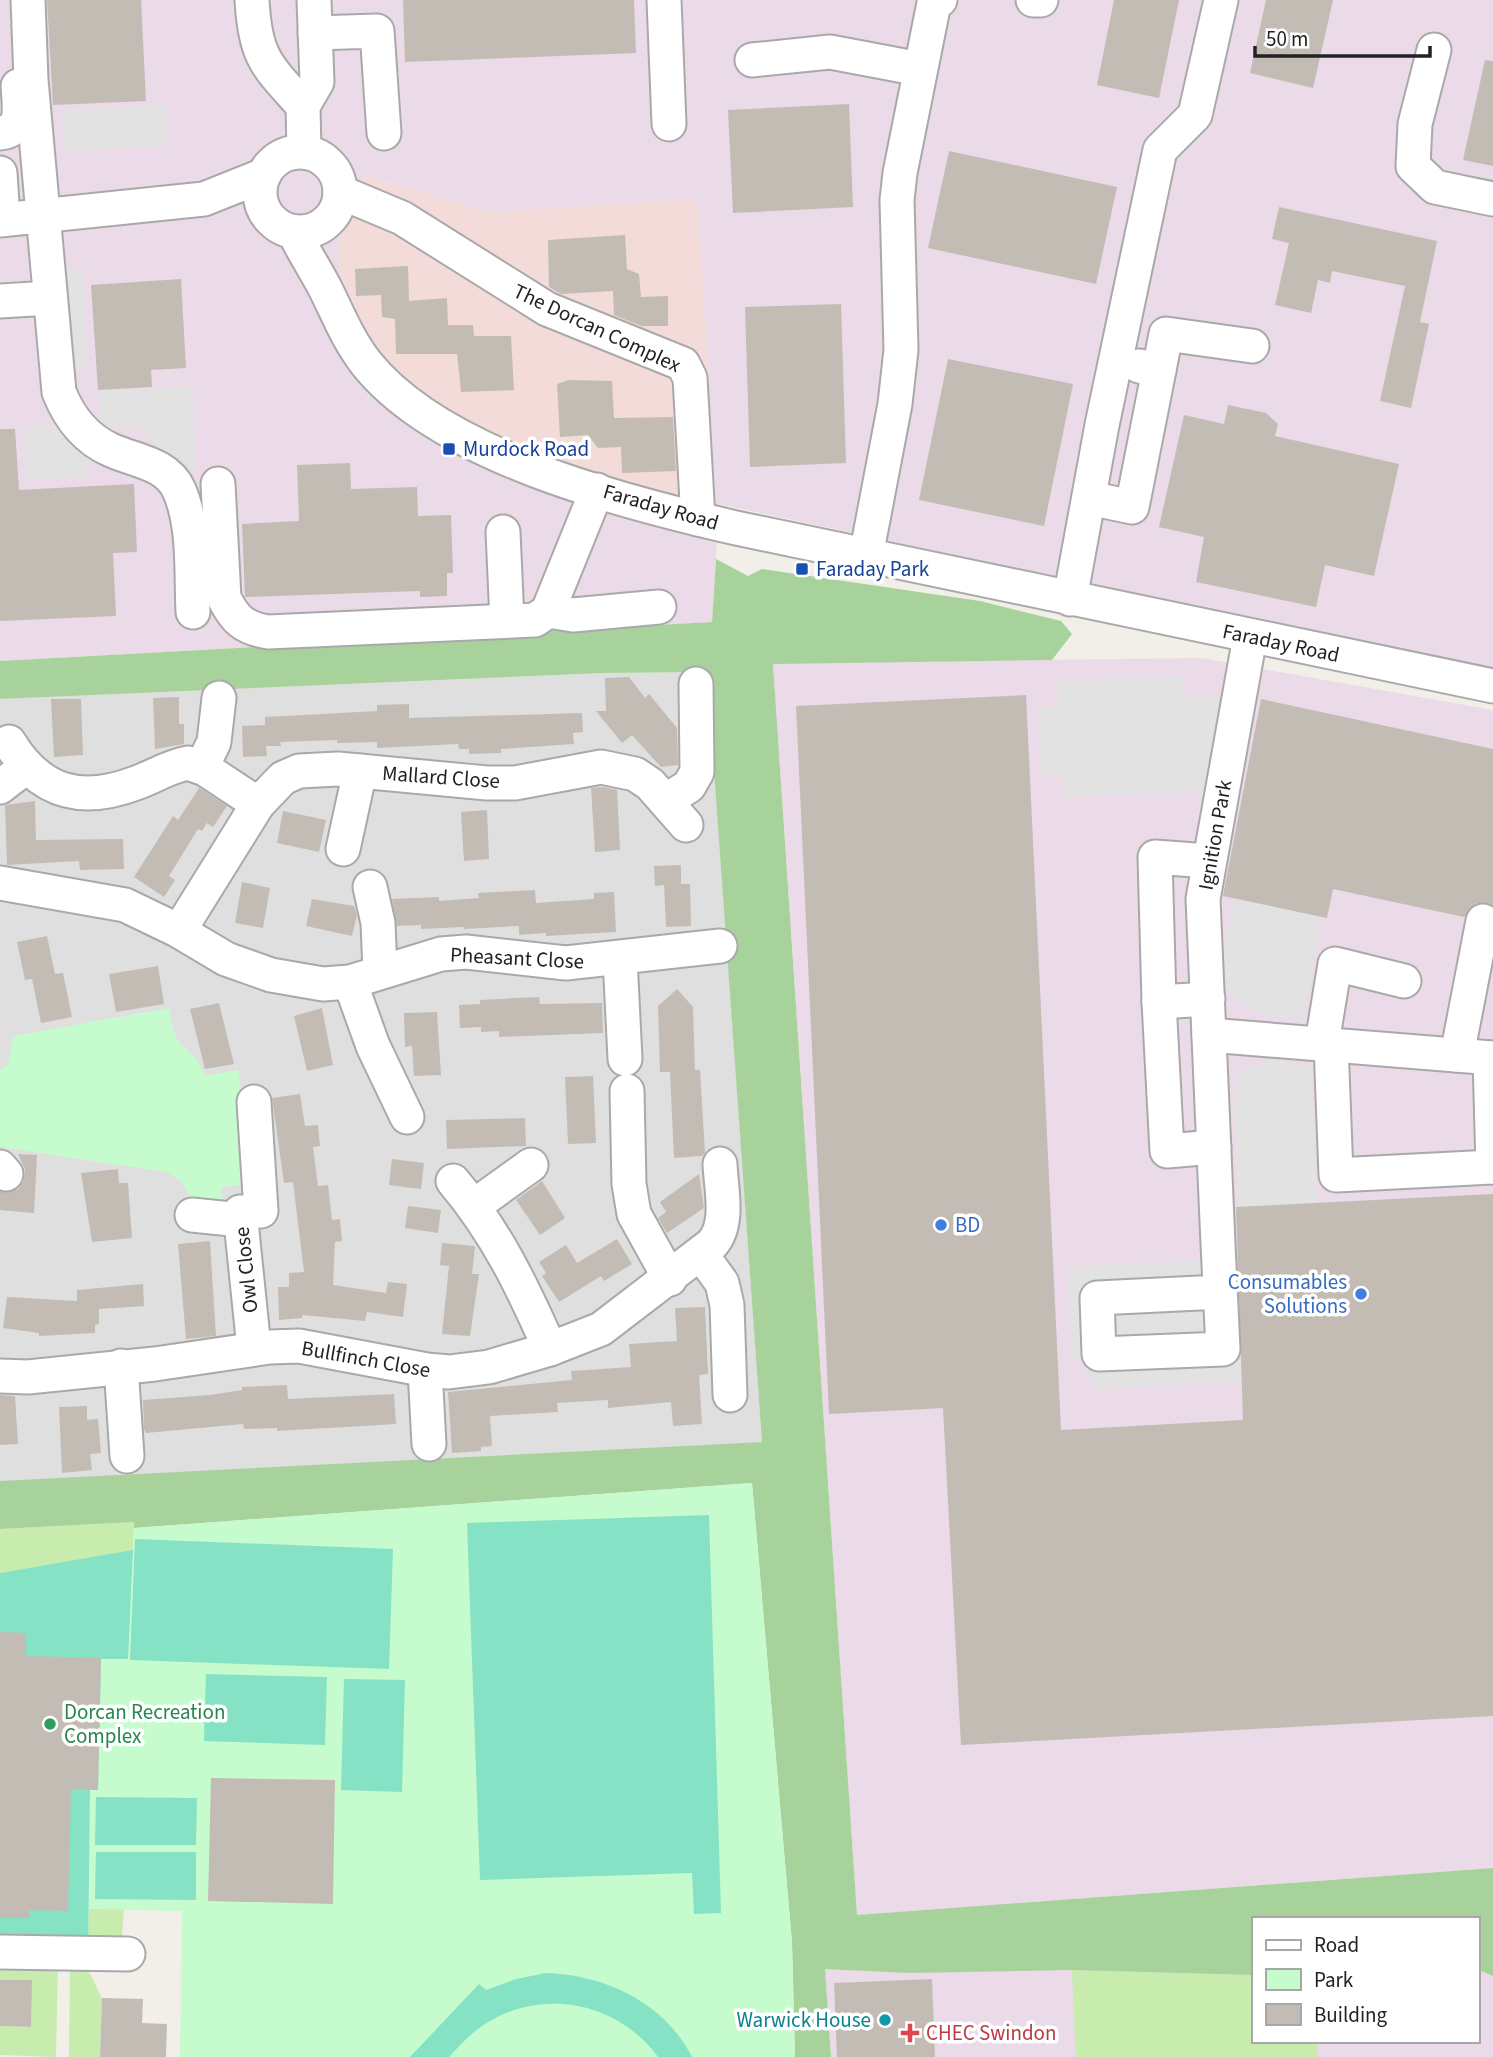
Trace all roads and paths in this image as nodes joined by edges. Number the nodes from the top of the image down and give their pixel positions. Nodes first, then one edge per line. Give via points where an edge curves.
1 (12, 0) edge
2 (28, 0) edge
3 (252, 0) edge
4 (314, 0) edge
5 (664, 0) edge
6 (940, 0) edge
7 (1033, 0) edge
8 (1041, 0) edge
9 (1222, 0) edge
10 (315, 33) junction
11 (1434, 50) dead end
12 (752, 60) dead end
13 (920, 69) junction
14 (303, 106) junction
15 (669, 124) dead end
16 (0, 133) edge
17 (384, 133) dead end
18 (304, 152) junction
19 (0, 173) edge
20 (264, 175) junction
21 (204, 199) junction
22 (1493, 199) edge
23 (336, 204) junction
24 (267, 214) junction
25 (45, 215) junction
26 (1, 219) edge
27 (294, 232) junction
28 (325, 288) junction
29 (50, 298) junction
30 (0, 301) edge
31 (1252, 346) dead end
32 (1116, 361) junction
33 (1159, 370) junction
34 (1102, 425) junction
35 (1144, 435) junction
36 (218, 484) dead end
37 (597, 490) junction
38 (1089, 498) junction
39 (698, 519) junction
40 (503, 532) dead end
41 (866, 556) junction
42 (1070, 599) junction
43 (659, 607) dead end
44 (548, 611) junction
45 (193, 612) dead end
46 (508, 621) junction
47 (1250, 637) junction
48 (696, 684) dead end
49 (1493, 687) edge
50 (219, 698) dead end
51 (202, 768) junction
52 (360, 771) junction
53 (0, 787) edge
54 (258, 804) junction
55 (343, 849) dead end
56 (1208, 861) junction
57 (0, 883) edge
58 (370, 887) dead end
59 (1483, 921) dead end
60 (179, 931) junction
61 (720, 946) dead end
62 (620, 958) junction
63 (365, 976) junction
64 (1404, 981) dead end
65 (1208, 999) junction
66 (1159, 1002) junction
67 (1209, 1035) junction
68 (1326, 1044) junction
69 (1457, 1055) junction
70 (1491, 1058) edge
71 (625, 1059) dead end
72 (627, 1091) dead end
73 (254, 1102) dead end
74 (390, 1106) dead end
75 (1214, 1147) junction
76 (720, 1164) dead end
77 (531, 1165) dead end
78 (1492, 1167) edge
79 (192, 1214) dead end
80 (251, 1216) junction
81 (701, 1254) junction
82 (670, 1279) junction
83 (1220, 1292) dead end
84 (254, 1348) junction
85 (550, 1349) junction
86 (121, 1366) junction
87 (425, 1370) junction
88 (0, 1376) edge
89 (730, 1395) dead end
90 (429, 1444) dead end
91 (127, 1456) dead end
92 (0, 1952) edge
93 (128, 1954) dead end

1 - 16 street via 19,116 10,132
2 - 25 street
3 - 14 street via 256,46
4 - 10 street
5 - 15 street
6 - 13 street via 934,3
7 - 8 street
9 - 32 street via 1195,115 1160,150
10 - 14 street via 317,82
10 - 17 street via 377,32
11 - 22 street via 1415,124 1413,166 1435,187
12 - 13 street via 830,52
13 - 41 street via 897,200 901,350
14 - 18 street
18 - 20 street via 281,156
18 - 23 street via 332,167 338,179
19 - 26 street
20 - 21 street
20 - 24 street via 260,193
21 - 24 street
21 - 25 street
23 - 27 street via 315,229
23 - 28 street, Faraday Road via 323,260
23 - 39 street, The Dorcan Complex via 402,218 547,309 683,364 690,379
24 - 27 street via 274,223
25 - 26 street
25 - 29 street
27 - 28 street, Faraday Road
28 - 37 street, Faraday Road via 366,363 428,420 520,463
29 - 30 street
29 - 45 street via 56,379 70,416 100,443 163,470 178,487 189,527
31 - 33 street via 1166,334
32 - 33 street
32 - 34 street
33 - 35 street
34 - 35 street
34 - 38 street
35 - 38 street via 1132,507
36 - 46 street via 224,598 247,628 268,632
37 - 39 street, Faraday Road
37 - 44 street
38 - 42 street
39 - 41 street, Faraday Road
40 - 46 street
41 - 42 street, Faraday Road
42 - 47 street, Faraday Road
43 - 44 street via 573,615
44 - 46 street via 535,620
47 - 49 street, Faraday Road
47 - 56 street, Ignition Park
48 - 52 street, Mallard Close via 698,762 681,803 635,774 601,768 515,783
50 - 51 street via 214,742
51 - 53 street via 183,764 100,793 46,783 18,755
51 - 54 street
52 - 54 street, Mallard Close via 299,771 283,778
52 - 55 street
54 - 60 street, Mallard Close
56 - 65 street, Ignition Park via 1203,899
56 - 66 street via 1154,857
57 - 60 street, Pheasant Close via 125,905
58 - 63 street via 378,923
59 - 69 street
60 - 63 street, Pheasant Close via 226,959 271,975 323,984
61 - 62 street, Pheasant Close
62 - 63 street, Pheasant Close via 566,963 466,952 441,954
62 - 71 street
63 - 74 street via 360,1016
64 - 68 street via 1335,964
65 - 66 street
65 - 67 street, Ignition Park
66 - 75 street via 1167,1151
67 - 68 street
67 - 75 street, Ignition Park
68 - 69 street
68 - 78 street via 1336,1175
69 - 70 street
70 - 78 street
72 - 82 street via 634,1214
73 - 80 street, Owl Close
75 - 83 street, Ignition Park
76 - 81 street, Bullfinch Close via 723,1223 719,1237
77 - 85 street via 464,1193 508,1258
79 - 80 street
80 - 84 street, Owl Close
81 - 82 street, Bullfinch Close
81 - 89 street via 722,1283 727,1305
82 - 85 street, Bullfinch Close via 601,1329
84 - 86 street, Bullfinch Close via 222,1356
84 - 87 street, Bullfinch Close via 299,1346
85 - 87 street, Bullfinch Close via 489,1367
86 - 88 street, Bullfinch Close
86 - 91 street
87 - 90 street
92 - 93 street

